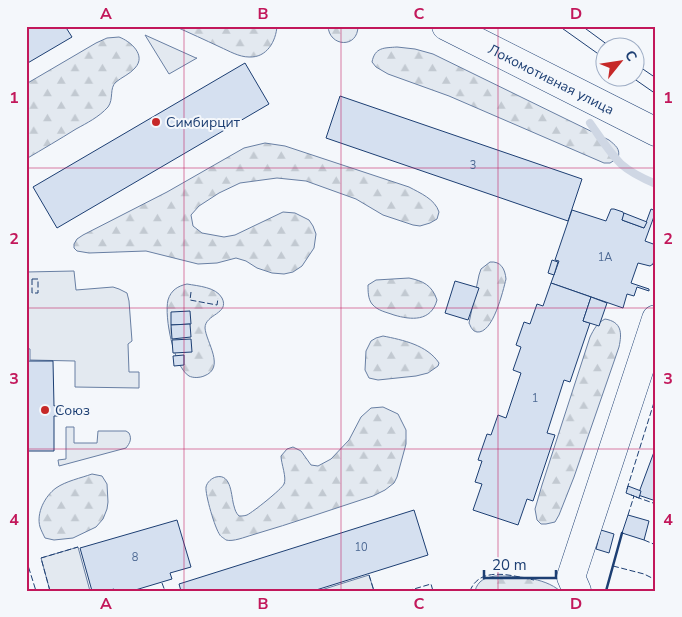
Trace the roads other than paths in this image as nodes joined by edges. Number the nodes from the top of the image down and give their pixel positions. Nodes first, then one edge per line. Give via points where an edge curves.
1 (446, 26) edge
2 (656, 132) edge
3 (656, 319) edge
4 (577, 591) edge

1 - 2 street, Локомотивная улица
3 - 4 street via 571,577

